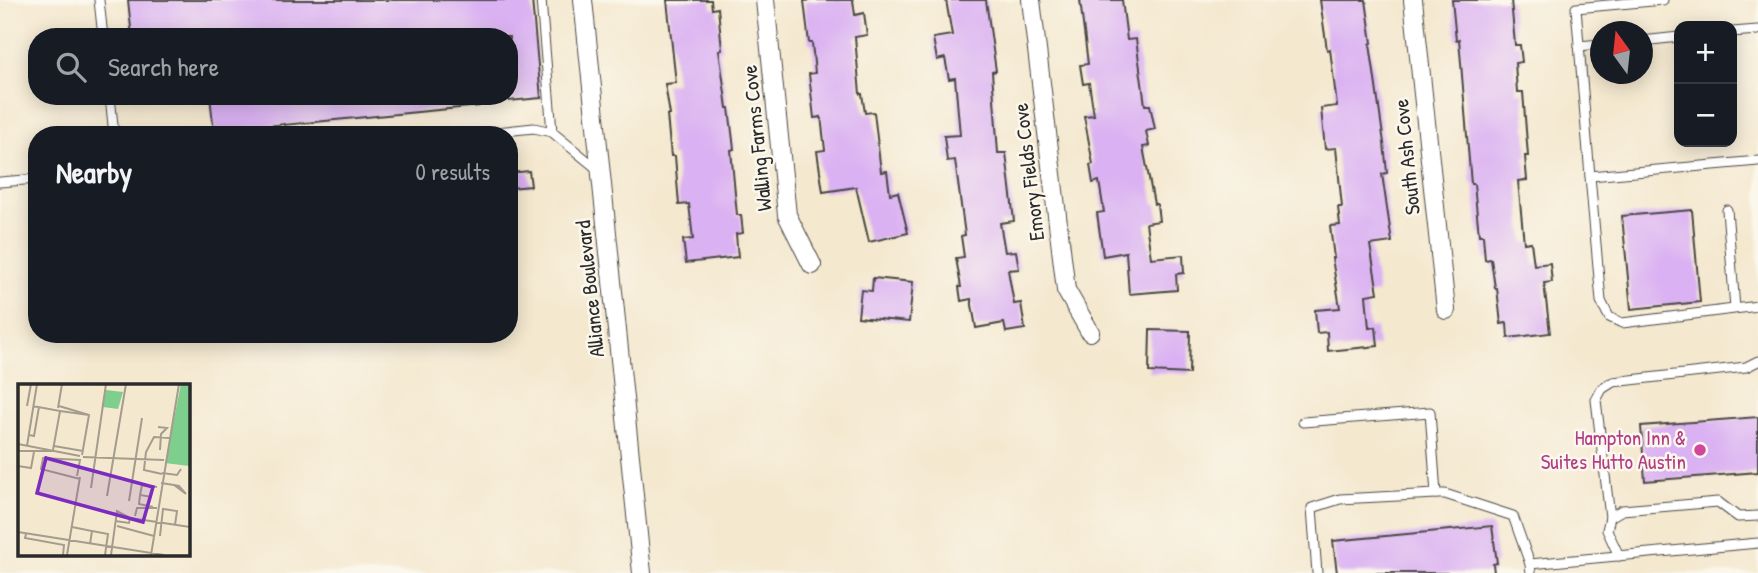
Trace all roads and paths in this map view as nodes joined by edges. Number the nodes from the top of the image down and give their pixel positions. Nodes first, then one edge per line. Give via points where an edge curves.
1 (99, 0) edge
2 (541, 0) edge
3 (583, 0) edge
4 (765, 0) edge
5 (1031, 0) edge
6 (1413, 0) edge
7 (1663, 0) edge
8 (102, 28) edge
9 (1758, 30) edge
10 (1737, 32) edge
11 (1674, 38) edge
12 (1653, 40) edge
13 (1590, 45) edge
14 (1579, 46) junction
15 (111, 105) edge
16 (113, 126) edge
17 (518, 130) edge
18 (552, 132) junction
19 (1758, 161) edge
20 (601, 172) junction
21 (1590, 176) junction
22 (28, 180) edge
23 (0, 183) edge
24 (1727, 210) dead end
25 (812, 265) dead end
26 (1758, 306) edge
27 (1735, 308) junction
28 (1446, 310) dead end
29 (1090, 332) dead end
30 (1758, 360) edge
31 (1303, 422) dead end
32 (1436, 494) junction
33 (1758, 516) edge
34 (1610, 517) junction
35 (1758, 543) edge
36 (1619, 556) junction
37 (1530, 568) edge
38 (642, 573) edge
39 (1317, 573) edge

1 - 8 lane
2 - 18 lane
3 - 20 street, Alliance Boulevard
4 - 25 street, Walling Farms Cove via 787,215
5 - 29 street, Emory Fields Cove via 1066,290
6 - 28 street, South Ash Cove
7 - 14 lane via 1576,8
9 - 10 lane
11 - 12 lane
13 - 14 lane
14 - 21 lane
15 - 16 lane
17 - 18 lane
18 - 20 lane
19 - 21 lane
20 - 38 street, Alliance Boulevard
21 - 27 lane via 1601,301 1609,317 1622,323
22 - 23 lane
24 - 27 lane
26 - 27 lane
30 - 34 lane via 1746,367 1613,382 1602,389 1596,400
31 - 32 lane via 1430,412
32 - 37 lane via 1513,516
32 - 39 lane via 1340,499 1312,508
33 - 34 lane via 1738,517 1718,502 1622,510
34 - 36 lane via 1607,530
35 - 36 lane
36 - 37 lane

